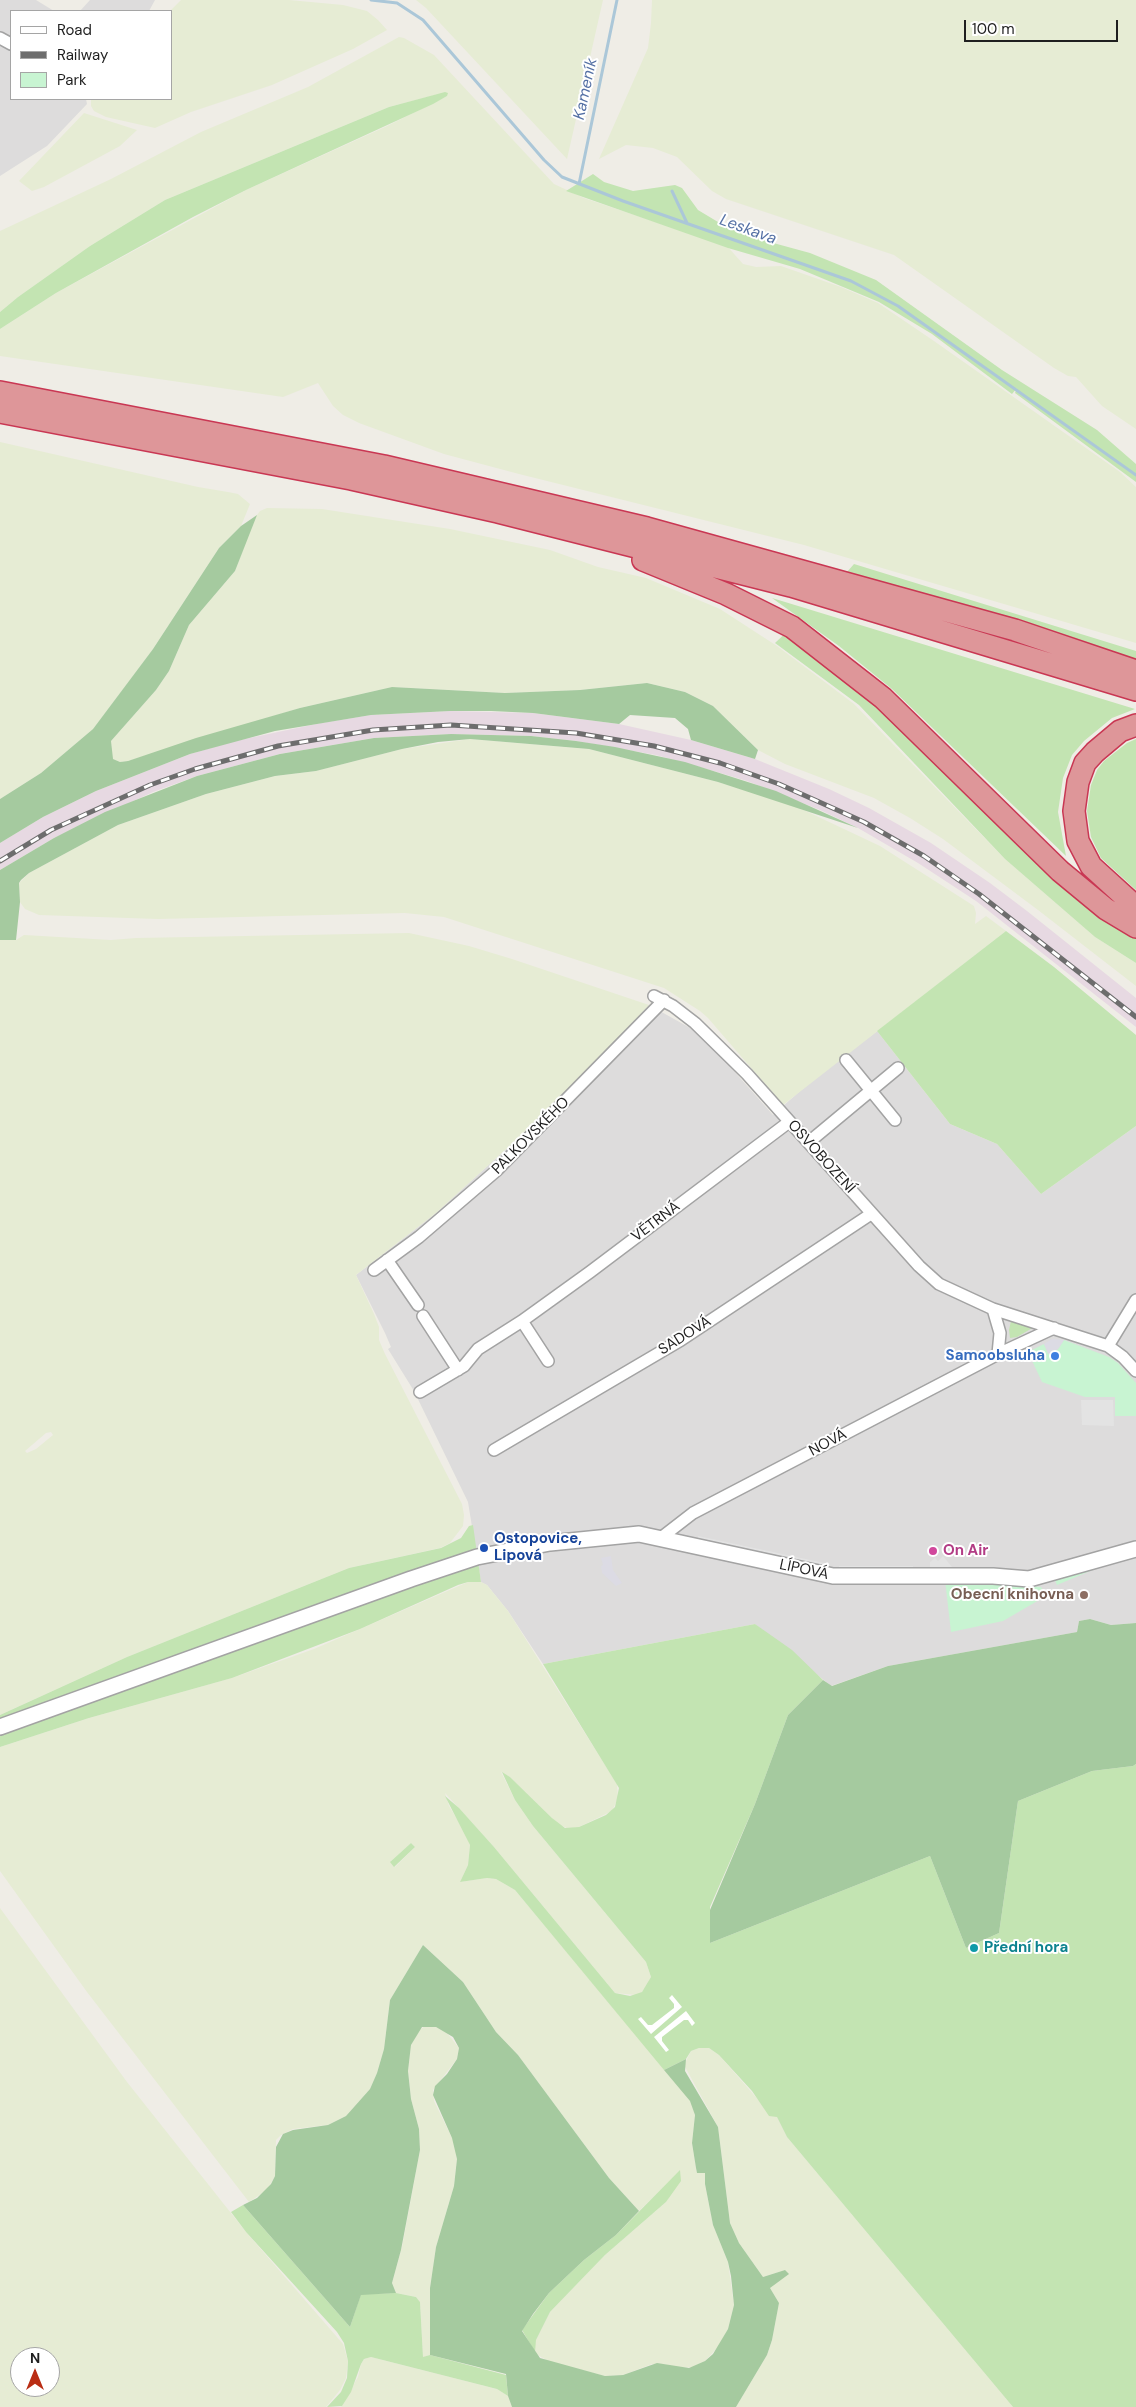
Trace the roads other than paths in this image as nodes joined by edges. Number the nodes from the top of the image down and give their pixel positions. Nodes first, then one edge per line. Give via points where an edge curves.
1 (0, 392) edge
2 (0, 412) edge
3 (498, 512) junction
4 (1015, 630) junction
5 (1136, 660) edge
6 (1136, 671) edge
7 (1136, 690) edge
8 (1136, 725) edge
9 (1136, 907) edge
10 (1136, 927) edge
11 (659, 998) joint
12 (846, 1060) dead end
13 (898, 1068) dead end
14 (870, 1090) junction
15 (895, 1120) dead end
16 (790, 1122) junction
17 (809, 1142) junction
18 (872, 1214) junction
19 (388, 1260) junction
20 (374, 1270) dead end
21 (1136, 1300) edge
22 (997, 1313) junction
23 (522, 1321) junction
24 (1054, 1328) junction
25 (1108, 1346) junction
26 (1001, 1350) junction
27 (548, 1362) dead end
28 (458, 1370) junction
29 (1136, 1371) edge
30 (420, 1392) dead end
31 (494, 1450) dead end
32 (662, 1537) junction
33 (1132, 1551) edge
34 (0, 1727) edge

1 - 4 highway via 393,468 647,528
2 - 3 highway
3 - 7 highway via 791,586
3 - 10 highway via 658,565 792,626 883,698 1060,871 1106,909
4 - 5 highway via 1092,646
4 - 6 highway
8 - 9 highway via 1120,731 1085,763 1078,782 1074,811 1078,841 1090,866
11 - 16 street, OSVOBOZENÍ via 696,1023
11 - 19 street, PALKOVSKÉHO via 496,1171
12 - 14 street
13 - 14 street
14 - 15 street
14 - 17 street
16 - 17 street, OSVOBOZENÍ
16 - 23 street, VĚTRNÁ
17 - 18 street, OSVOBOZENÍ
18 - 22 street, OSVOBOZENÍ via 939,1284
18 - 31 street, SADOVÁ via 681,1340
19 - 20 street, PALKOVSKÉHO
19 - 28 street
21 - 25 street
22 - 24 street, OSVOBOZENÍ
22 - 26 street
23 - 27 street
23 - 28 street, VĚTRNÁ via 478,1349
24 - 25 street, OSVOBOZENÍ
24 - 26 street, NOVÁ
25 - 29 street, OSVOBOZENÍ
26 - 32 street, NOVÁ via 693,1513
28 - 30 street, VĚTRNÁ
32 - 33 street, LÍPOVÁ via 827,1576 846,1577 1029,1579
32 - 34 street, LÍPOVÁ via 625,1534 550,1543 477,1557

